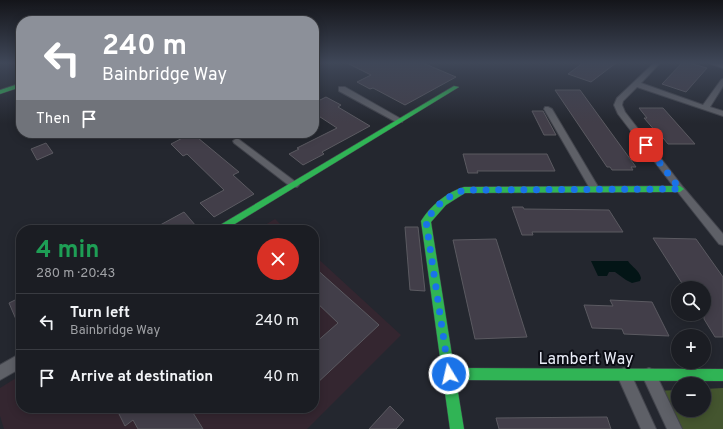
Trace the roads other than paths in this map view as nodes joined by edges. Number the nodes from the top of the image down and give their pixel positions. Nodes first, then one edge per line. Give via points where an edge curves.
1 (722, 83) edge
2 (636, 84) joint
3 (16, 87) edge
4 (456, 87) dead end
5 (342, 89) dead end
6 (0, 92) edge
7 (705, 108) junction
8 (548, 109) dead end
9 (723, 114) edge
10 (400, 120) junction
11 (237, 141) dead end
12 (294, 185) junction
13 (680, 189) junction
14 (595, 190) junction
15 (226, 225) edge
16 (723, 241) edge
17 (16, 363) edge
18 (0, 373) edge
19 (449, 374) junction
20 (624, 375) junction
21 (649, 375) junction
22 (723, 375) edge
23 (457, 429) edge
24 (649, 429) edge
25 (675, 429) edge

1 - 7 street
2 - 7 street
2 - 13 street via 618,105
3 - 6 street
4 - 10 street
5 - 10 street
7 - 9 street
8 - 14 street
10 - 12 street
11 - 12 street
12 - 15 street
13 - 14 street
13 - 16 street
14 - 19 street via 464,190 436,206 426,221
17 - 18 street
19 - 20 street, Lambert Way
19 - 23 street
20 - 21 street, Lambert Way
20 - 24 street
21 - 22 street, Lambert Way
21 - 25 street

